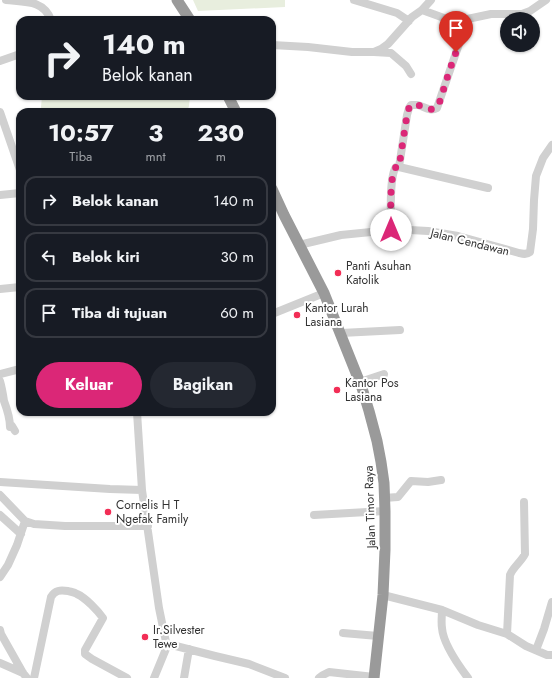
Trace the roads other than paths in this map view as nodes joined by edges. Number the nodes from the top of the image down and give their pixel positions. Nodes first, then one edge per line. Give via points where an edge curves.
1 (6, 0) edge
2 (177, 0) edge
3 (354, 0) edge
4 (431, 0) edge
5 (546, 0) edge
6 (40, 2) edge
7 (422, 10) junction
8 (50, 16) edge
9 (187, 16) edge
10 (409, 21) junction
11 (458, 21) junction
12 (276, 45) edge
13 (374, 52) junction
14 (16, 55) edge
15 (0, 61) edge
16 (411, 74) dead end
17 (0, 112) edge
18 (552, 145) edge
19 (16, 158) edge
20 (399, 167) junction
21 (488, 188) dead end
22 (16, 193) edge
23 (0, 195) edge
24 (276, 199) edge
25 (391, 230) junction
26 (299, 244) junction
27 (16, 287) edge
28 (0, 289) edge
29 (324, 293) junction
30 (276, 312) edge
31 (400, 330) dead end
32 (341, 334) junction
33 (16, 370) edge
34 (0, 374) edge
35 (384, 374) dead end
36 (0, 381) edge
37 (360, 382) junction
38 (138, 416) edge
39 (15, 431) dead end
40 (441, 480) dead end
41 (0, 482) edge
42 (142, 490) junction
43 (0, 495) edge
44 (384, 498) junction
45 (524, 502) dead end
46 (385, 510) junction
47 (0, 515) edge
48 (314, 515) dead end
49 (25, 521) junction
50 (148, 526) junction
51 (21, 534) junction
52 (0, 577) edge
53 (383, 595) junction
54 (552, 602) edge
55 (442, 610) junction
56 (0, 630) edge
57 (343, 633) dead end
58 (507, 634) junction
59 (378, 636) junction
60 (168, 644) junction
61 (189, 649) junction
62 (536, 650) junction
63 (552, 655) edge
64 (0, 663) edge
65 (25, 675) edge
66 (374, 677) edge
67 (34, 678) edge
68 (126, 678) edge
69 (154, 678) edge
70 (184, 678) edge
71 (285, 678) edge
72 (319, 678) edge
73 (468, 678) edge

1 - 6 street
2 - 9 highway
3 - 10 street via 397,13
4 - 7 street
5 - 11 street via 522,14 491,14
6 - 8 street
7 - 10 street
7 - 11 street
10 - 13 street via 388,44
11 - 20 street via 459,44 439,104 435,109 417,105 411,105 409,108
12 - 13 street
13 - 16 street via 391,54 406,66
14 - 15 street
17 - 19 street
18 - 25 street, Jalan Cendawan via 536,176 533,229 530,252 527,254 436,232
20 - 21 street
20 - 25 street via 394,169 392,176
22 - 23 street
24 - 26 highway, Jalan Timor Raya
25 - 26 street, Jalan Cendawan via 341,235
26 - 29 highway, Jalan Timor Raya
27 - 28 street
29 - 30 street
29 - 32 highway, Jalan Timor Raya
31 - 32 street
32 - 37 highway, Jalan Timor Raya
33 - 34 street
35 - 37 street
36 - 39 street via 10,427 12,426
37 - 44 highway, Jalan Timor Raya via 377,441
38 - 42 street
40 - 44 street via 410,481 398,498
41 - 42 street
42 - 50 street
43 - 49 street
44 - 46 highway, Jalan Timor Raya
45 - 58 street via 525,548 523,558 510,575
46 - 48 street
46 - 53 highway, Jalan Timor Raya
47 - 51 street
49 - 50 street via 43,525
49 - 51 street
50 - 60 street via 159,608
51 - 52 street
53 - 55 street
53 - 59 highway, Jalan Timor Raya
54 - 62 street
55 - 58 street
55 - 73 street via 444,636 450,651
56 - 65 street
57 - 59 street
58 - 62 street
59 - 66 highway, Jalan Timor Raya
60 - 61 street
60 - 69 street
61 - 70 street
61 - 71 street via 249,664
62 - 63 street
64 - 65 street
66 - 72 street via 329,672
67 - 68 street via 53,594 64,590 79,594 103,618 85,654

